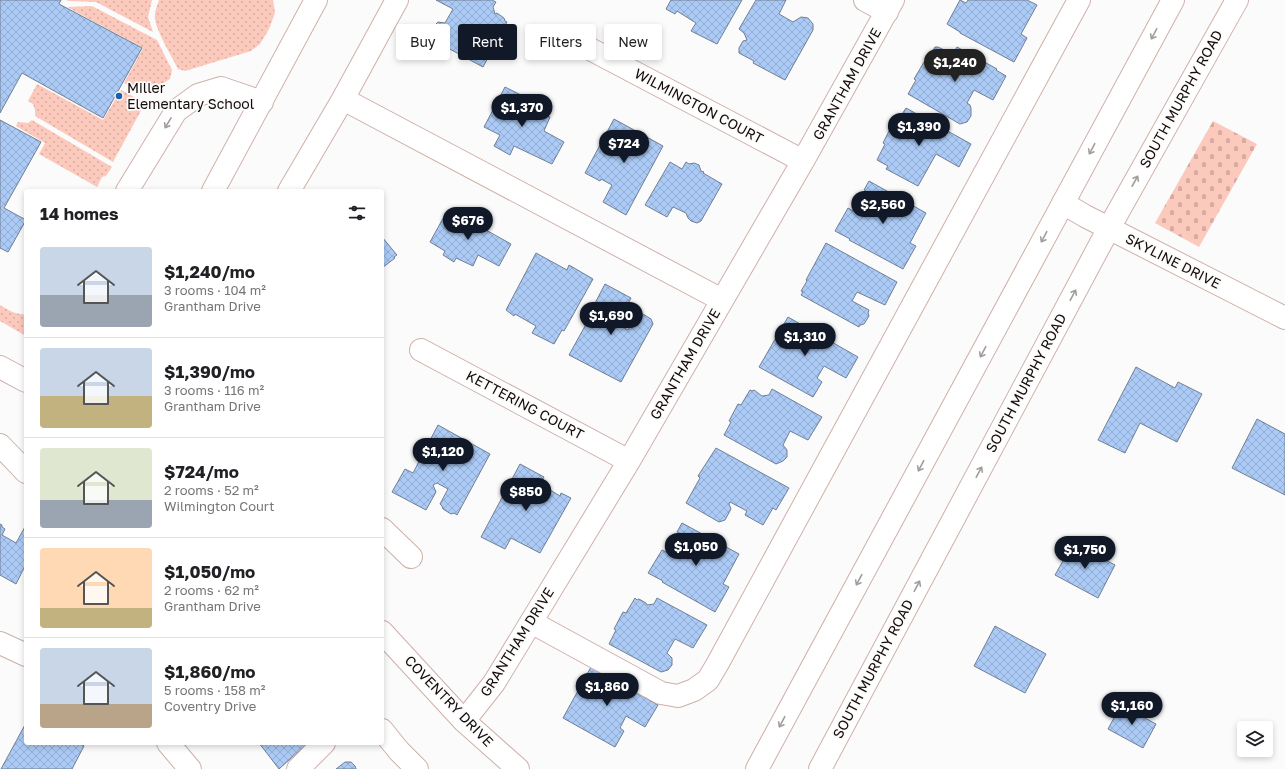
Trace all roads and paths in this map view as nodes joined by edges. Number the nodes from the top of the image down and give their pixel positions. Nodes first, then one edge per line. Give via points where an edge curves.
1 (316, 0) edge
2 (397, 0) edge
3 (865, 0) edge
4 (1078, 0) edge
5 (1173, 0) edge
6 (1237, 0) edge
7 (890, 6) edge
8 (596, 52) edge
9 (343, 99) junction
10 (262, 102) junction
11 (804, 161) junction
12 (128, 189) edge
13 (214, 189) edge
14 (291, 189) edge
15 (1063, 203) junction
16 (1109, 228) junction
17 (722, 300) junction
18 (1285, 318) edge
19 (421, 350) dead end
20 (0, 367) edge
21 (24, 380) edge
22 (0, 445) edge
23 (629, 461) junction
24 (24, 470) edge
25 (384, 531) edge
26 (411, 557) dead end
27 (530, 622) junction
28 (384, 634) edge
29 (0, 643) edge
30 (24, 654) edge
31 (464, 722) junction
32 (384, 732) edge
33 (170, 745) edge
34 (322, 745) edge
35 (190, 769) edge
36 (298, 769) edge
37 (417, 769) edge
38 (518, 769) edge
39 (757, 769) edge
40 (820, 769) edge

1 - 10 street
2 - 9 street
3 - 7 street
4 - 27 street via 708,680 694,690 678,696 661,693
5 -> 15 street
16 -> 6 street, SOUTH MURPHY ROAD
7 - 11 street, GRANTHAM DRIVE
8 - 11 street, WILMINGTON COURT
9 - 14 street
9 - 17 street
10 -> 12 street via 221,88 198,95 176,111
10 - 13 street
11 - 17 street, GRANTHAM DRIVE
15 - 16 street, SKYLINE DRIVE
15 -> 39 street
16 - 18 street, SKYLINE DRIVE
40 -> 16 street, SOUTH MURPHY ROAD
17 - 23 street, GRANTHAM DRIVE
19 - 23 street, KETTERING COURT
20 - 21 street
22 - 24 street
23 - 27 street, GRANTHAM DRIVE
25 - 26 street
27 - 31 street, GRANTHAM DRIVE via 494,683
28 - 31 street, COVENTRY DRIVE
29 - 30 street
31 - 38 street, COVENTRY DRIVE
32 - 37 street
33 - 35 street
34 - 36 street

